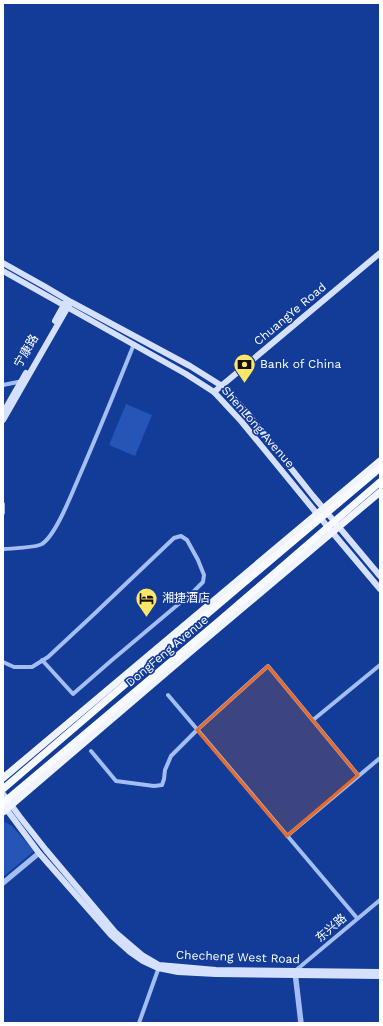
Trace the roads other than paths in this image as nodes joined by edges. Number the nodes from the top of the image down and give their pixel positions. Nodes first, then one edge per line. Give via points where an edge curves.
1 (380, 253) edge
2 (3, 263) edge
3 (3, 271) edge
4 (67, 304) junction
5 (134, 344) junction
6 (24, 380) junction
7 (3, 385) edge
8 (222, 386) junction
9 (214, 392) junction
10 (3, 413) edge
11 (3, 420) edge
12 (380, 461) edge
13 (380, 468) edge
14 (380, 482) edge
15 (380, 492) edge
16 (3, 504) edge
17 (324, 509) junction
18 (3, 513) edge
19 (318, 514) junction
20 (339, 526) junction
21 (332, 532) junction
22 (3, 548) edge
23 (380, 576) edge
24 (380, 589) edge
25 (42, 660) junction
26 (3, 662) edge
27 (380, 665) edge
28 (168, 695) dead end
29 (313, 720) junction
30 (197, 730) junction
31 (90, 751) dead end
32 (380, 758) edge
33 (358, 775) junction
34 (3, 778) edge
35 (5, 802) edge
36 (287, 836) junction
37 (39, 853) junction
38 (3, 883) edge
39 (380, 900) edge
40 (357, 918) junction
41 (159, 967) junction
42 (380, 972) edge
43 (296, 973) junction
44 (380, 976) edge
45 (139, 1023) edge
46 (301, 1023) edge

1 - 8 main road, ChuangYe Road
2 - 4 main road, ShenLong Avenue
3 - 4 main road, ShenLong Avenue
4 - 5 main road, ShenLong Avenue
4 - 6 main road, 宁康路
4 - 8 main road, ShenLong Avenue via 190,366
5 - 9 main road, ShenLong Avenue
5 - 22 street via 70,498 50,536 42,545
6 - 7 street
6 - 10 main road, 宁康路
6 - 11 main road
8 - 9 main road, ChuangYe Road
8 - 17 main road, ShenLong Avenue via 248,414
9 - 19 main road, ShenLong Avenue
12 - 17 main road
13 - 35 highway, DongFeng Avenue, bridge via 200,620
14 - 35 highway, DongFeng Avenue, bridge
15 - 20 main road
16 - 18 street
17 - 19 main road
17 - 20 main road, ShenLong Avenue
19 - 21 main road, ShenLong Avenue
19 - 34 main road
20 - 21 main road
20 - 23 main road, ShenLong Avenue
21 - 24 main road, ShenLong Avenue
21 - 35 main road via 178,662
25 - 25 street via 174,538 181,536 187,540 204,575 203,582 74,694
25 - 26 street via 32,667 14,667
27 - 29 street
28 - 30 street
29 - 30 street via 268,666
29 - 33 street
30 - 31 street via 171,756 162,785 116,781
30 - 36 street
32 - 33 street
33 - 36 street
35 - 37 main road, Checheng West Road
35 - 41 main road, Checheng West Road via 115,932
36 - 40 street
37 - 38 street
37 - 41 main road, Checheng West Road via 111,935 130,952
39 - 40 street, 东兴路
40 - 43 street, 东兴路
41 - 43 main road, Checheng West Road via 178,972 216,974
41 - 45 street
42 - 43 main road, Checheng West Road
43 - 44 main road, Checheng West Road
43 - 46 street

